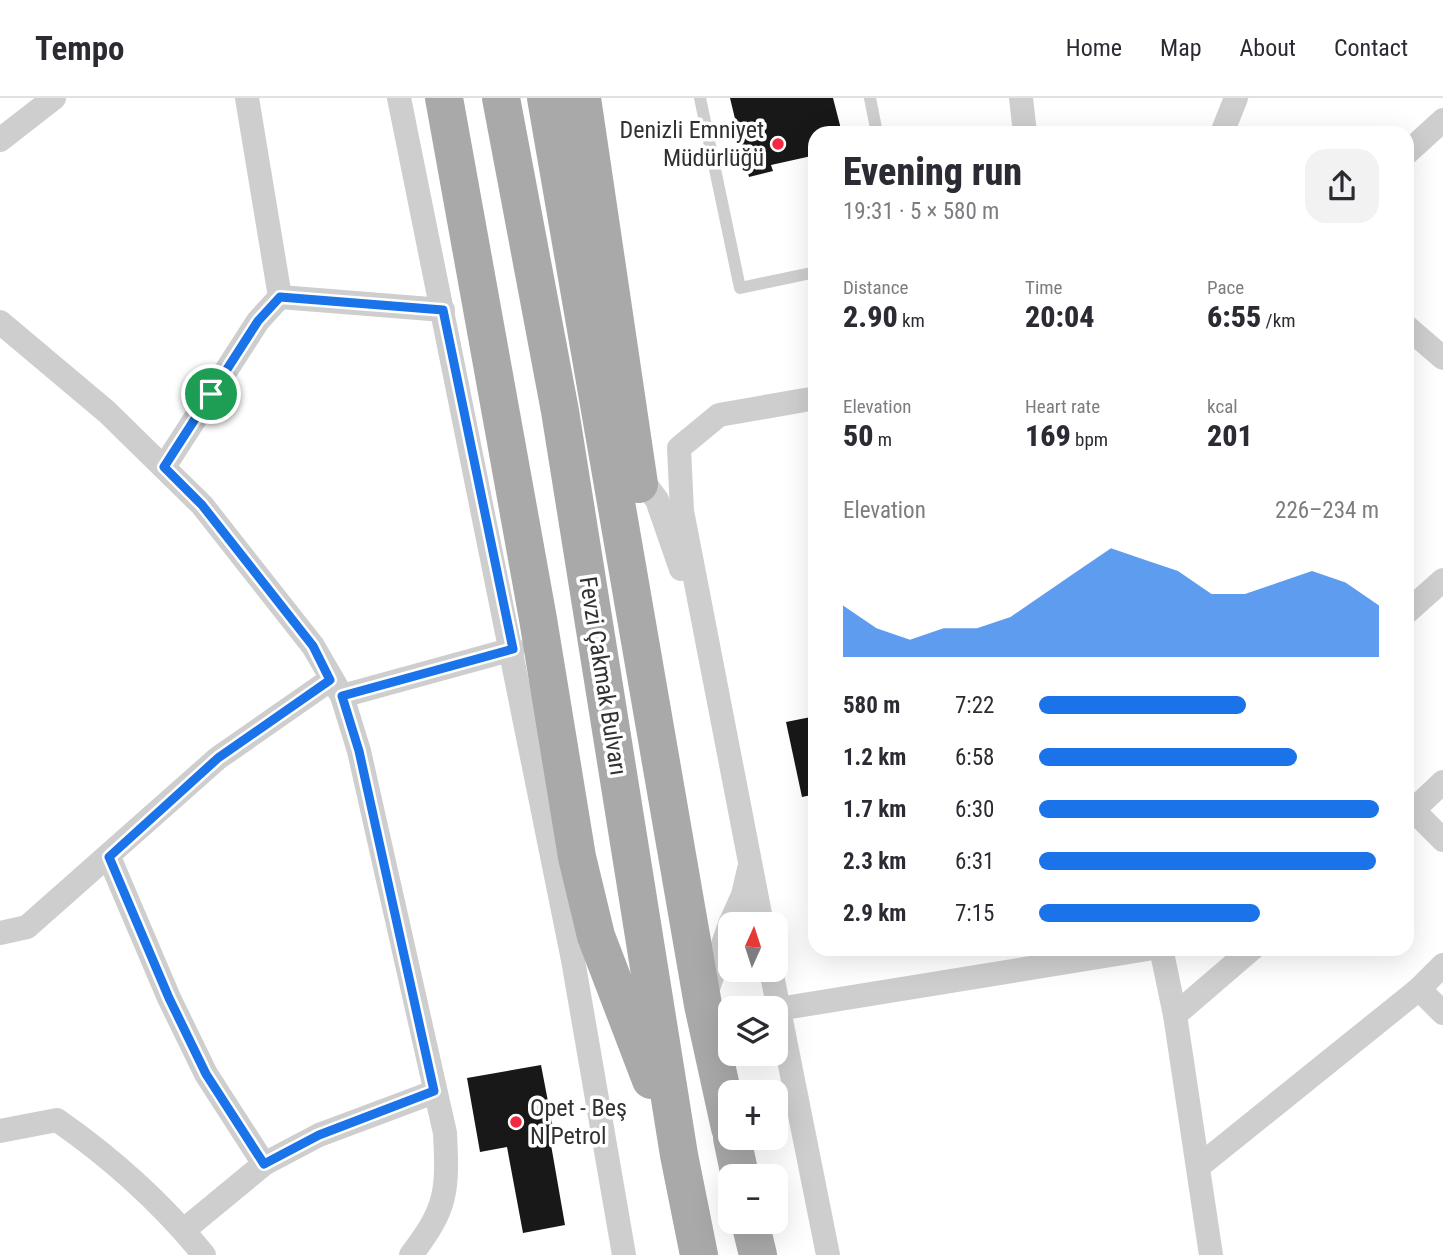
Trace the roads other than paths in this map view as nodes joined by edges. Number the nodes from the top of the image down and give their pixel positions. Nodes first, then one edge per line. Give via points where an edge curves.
1 (54, 98) edge
2 (247, 98) edge
3 (400, 98) edge
4 (444, 98) edge
5 (501, 98) edge
6 (546, 98) edge
7 (582, 98) edge
8 (700, 98) edge
9 (870, 98) edge
10 (1236, 98) edge
11 (1022, 99) edge
12 (1443, 120) edge
13 (876, 126) edge
14 (1025, 126) edge
15 (1225, 126) edge
16 (0, 140) edge
17 (1414, 147) edge
18 (808, 274) edge
19 (280, 297) junction
20 (443, 310) junction
21 (0, 322) edge
22 (1414, 333) edge
23 (1443, 358) edge
24 (808, 399) edge
25 (164, 467) junction
26 (637, 473) junction
27 (1443, 580) edge
28 (1414, 606) edge
29 (708, 638) junction
30 (513, 649) junction
31 (336, 688) junction
32 (1443, 782) edge
33 (1414, 806) edge
34 (1414, 814) edge
35 (1443, 840) edge
36 (109, 857) junction
37 (750, 861) junction
38 (735, 912) edge
39 (760, 912) edge
40 (0, 933) edge
41 (1105, 956) edge
42 (1163, 956) edge
43 (1244, 956) edge
44 (718, 960) edge
45 (1443, 965) edge
46 (1419, 989) junction
47 (703, 1004) junction
48 (788, 1007) edge
49 (1443, 1013) edge
50 (1175, 1016) junction
51 (788, 1058) edge
52 (720, 1080) edge
53 (434, 1091) junction
54 (0, 1131) edge
55 (679, 1155) junction
56 (264, 1164) junction
57 (1198, 1167) junction
58 (184, 1230) junction
59 (753, 1234) edge
60 (204, 1255) edge
61 (411, 1255) edge
62 (624, 1255) edge
63 (699, 1255) edge
64 (758, 1255) edge
65 (828, 1255) edge
66 (1211, 1255) edge

1 - 16 street
2 - 19 street
3 - 20 street
4 - 55 main road via 577,857 596,936
5 - 55 main road, Fevzi Çakmak Bulvarı via 560,411
6 - 47 main road, Fevzi Çakmak Bulvarı
7 - 26 main road
8 - 18 lane via 740,288
9 - 13 lane
10 - 15 street
11 - 14 street
12 - 17 street
19 - 20 street
19 - 25 street via 258,321
20 - 30 street
21 - 25 street
22 - 23 street
24 - 29 street via 719,415 679,448 682,511
25 - 31 street via 202,505 313,646
26 - 29 street via 657,500
26 - 47 main road via 709,916
27 - 28 street
29 - 37 street
30 - 31 street
30 - 62 street
31 - 36 street via 218,758
31 - 53 street via 359,751
32 - 33 street
34 - 35 street
36 - 40 street via 27,927
36 - 56 street via 206,1074
37 - 38 street
37 - 39 street
41 - 48 street
42 - 50 street
43 - 50 street
44 - 47 street
45 - 46 street
46 - 49 street
46 - 57 street
47 - 52 main road, Fevzi Çakmak Bulvarı
50 - 57 street
51 - 65 street
53 - 56 street via 319,1135
53 - 61 street via 445,1133 447,1184 436,1222
54 - 58 street via 57,1120 111,1158
55 - 63 main road, Fevzi Çakmak Bulvarı
56 - 58 street
57 - 66 street
58 - 60 street
59 - 64 main road

